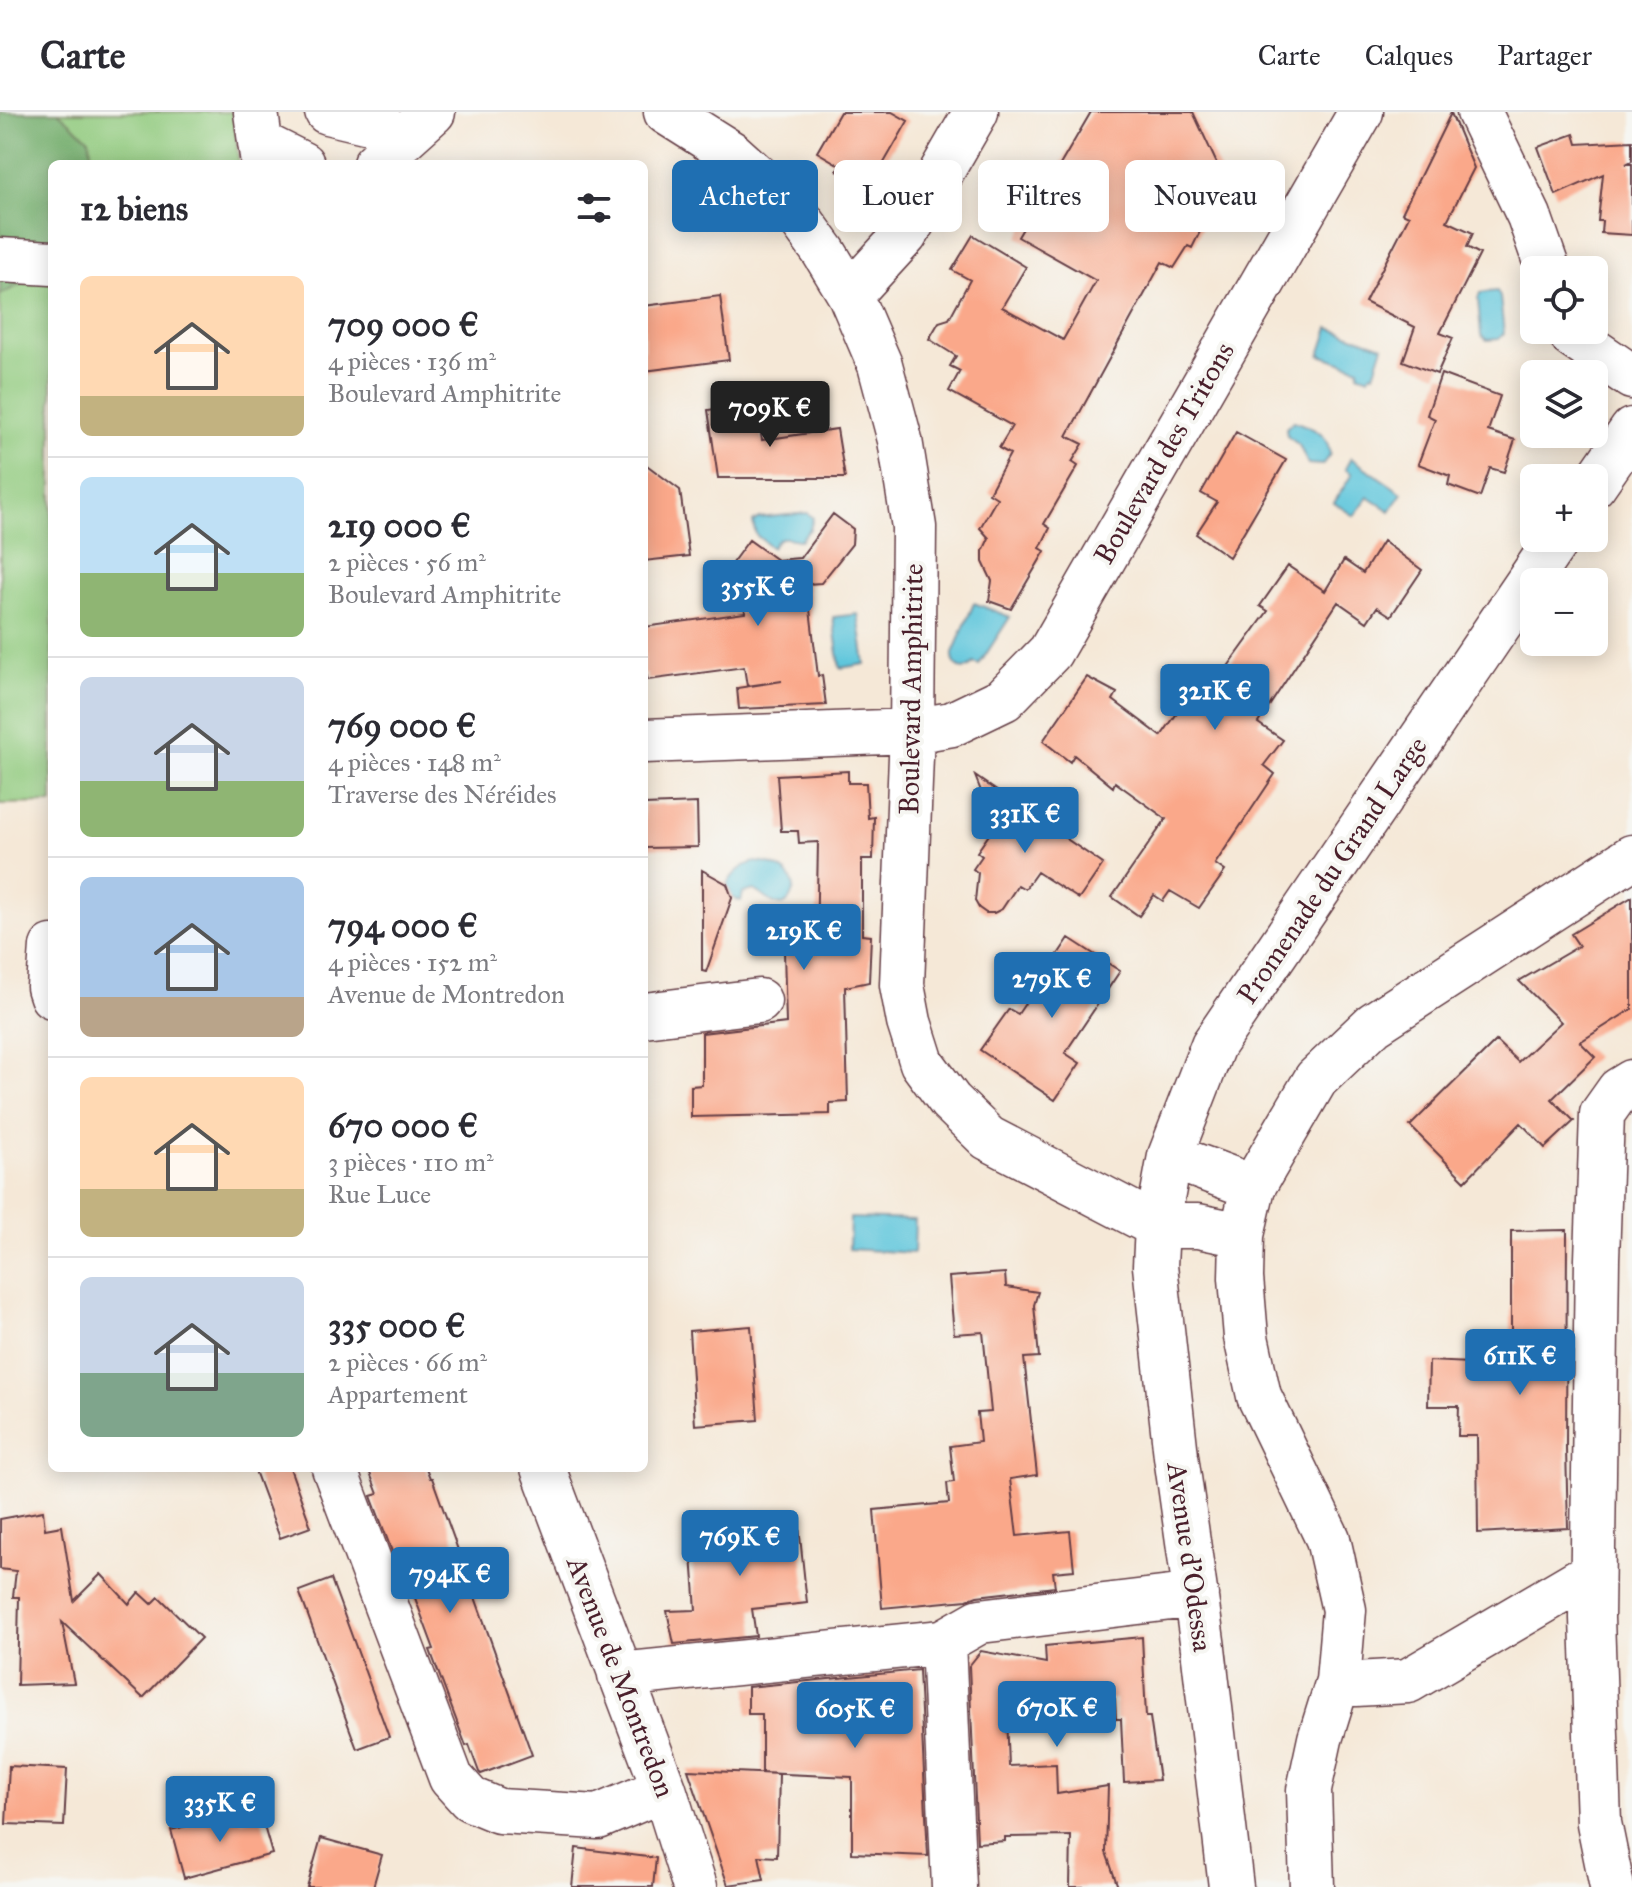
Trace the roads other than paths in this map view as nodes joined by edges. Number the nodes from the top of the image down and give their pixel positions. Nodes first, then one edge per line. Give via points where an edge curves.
1 (327, 112) edge
2 (433, 112) edge
3 (666, 112) edge
4 (976, 112) edge
5 (1361, 112) edge
6 (1479, 112) edge
7 (383, 134) edge
8 (260, 140) edge
9 (295, 160) edge
10 (347, 160) edge
11 (1543, 256) edge
12 (0, 260) edge
13 (48, 263) edge
14 (850, 295) junction
15 (1584, 344) edge
16 (1632, 377) edge
17 (1632, 430) edge
18 (1608, 465) edge
19 (1548, 552) edge
20 (912, 731) junction
21 (648, 741) edge
22 (1632, 857) edge
23 (759, 1001) dead end
24 (648, 1015) edge
25 (1632, 1082) edge
26 (1170, 1156) junction
27 (1253, 1187) junction
28 (1157, 1226) junction
29 (1242, 1235) junction
30 (336, 1472) edge
31 (544, 1472) edge
32 (1592, 1573) junction
33 (1196, 1595) junction
34 (943, 1642) junction
35 (620, 1675) junction
36 (1338, 1681) junction
37 (664, 1789) junction
38 (695, 1887) edge
39 (954, 1887) edge
40 (1231, 1887) edge
41 (1312, 1887) edge
42 (1612, 1887) edge

1 - 7 street
2 - 7 street
3 - 14 street, Boulevard Amphitrite via 731,153 792,208
4 - 14 street via 905,235
5 - 20 street, Boulevard des Tritons via 1050,652 1004,699 952,724
6 - 11 street
7 - 10 street
8 - 9 street
12 - 13 street
14 - 20 street, Boulevard Amphitrite via 880,365 900,440 914,527
15 - 16 street
17 - 18 street
19 - 26 street, Promenade du Grand Large via 1213,1045
20 - 21 street, Boulevard des Tritons
20 - 28 street, Boulevard Amphitrite via 902,985 922,1063 950,1101 988,1138
22 - 27 street via 1374,1024 1316,1079
23 - 24 street
25 - 32 street via 1619,1090 1602,1114
26 - 27 street
26 - 28 street, Promenade du Grand Large
27 - 29 street
28 - 29 street via 1198,1226
28 - 33 street, Avenue d'Odessa via 1155,1266
29 - 36 street via 1246,1337 1259,1396 1328,1539 1344,1610
30 - 37 street via 451,1778 470,1799 499,1811 598,1817
31 - 35 street, Avenue de Montredon
32 - 36 street via 1408,1681
32 - 42 street via 1599,1823
33 - 34 street via 980,1621
33 - 40 street, Avenue d'Odessa
34 - 35 street
34 - 39 street
35 - 37 street, Avenue de Montredon
36 - 41 street via 1309,1790
37 - 38 street, Avenue de Montredon

